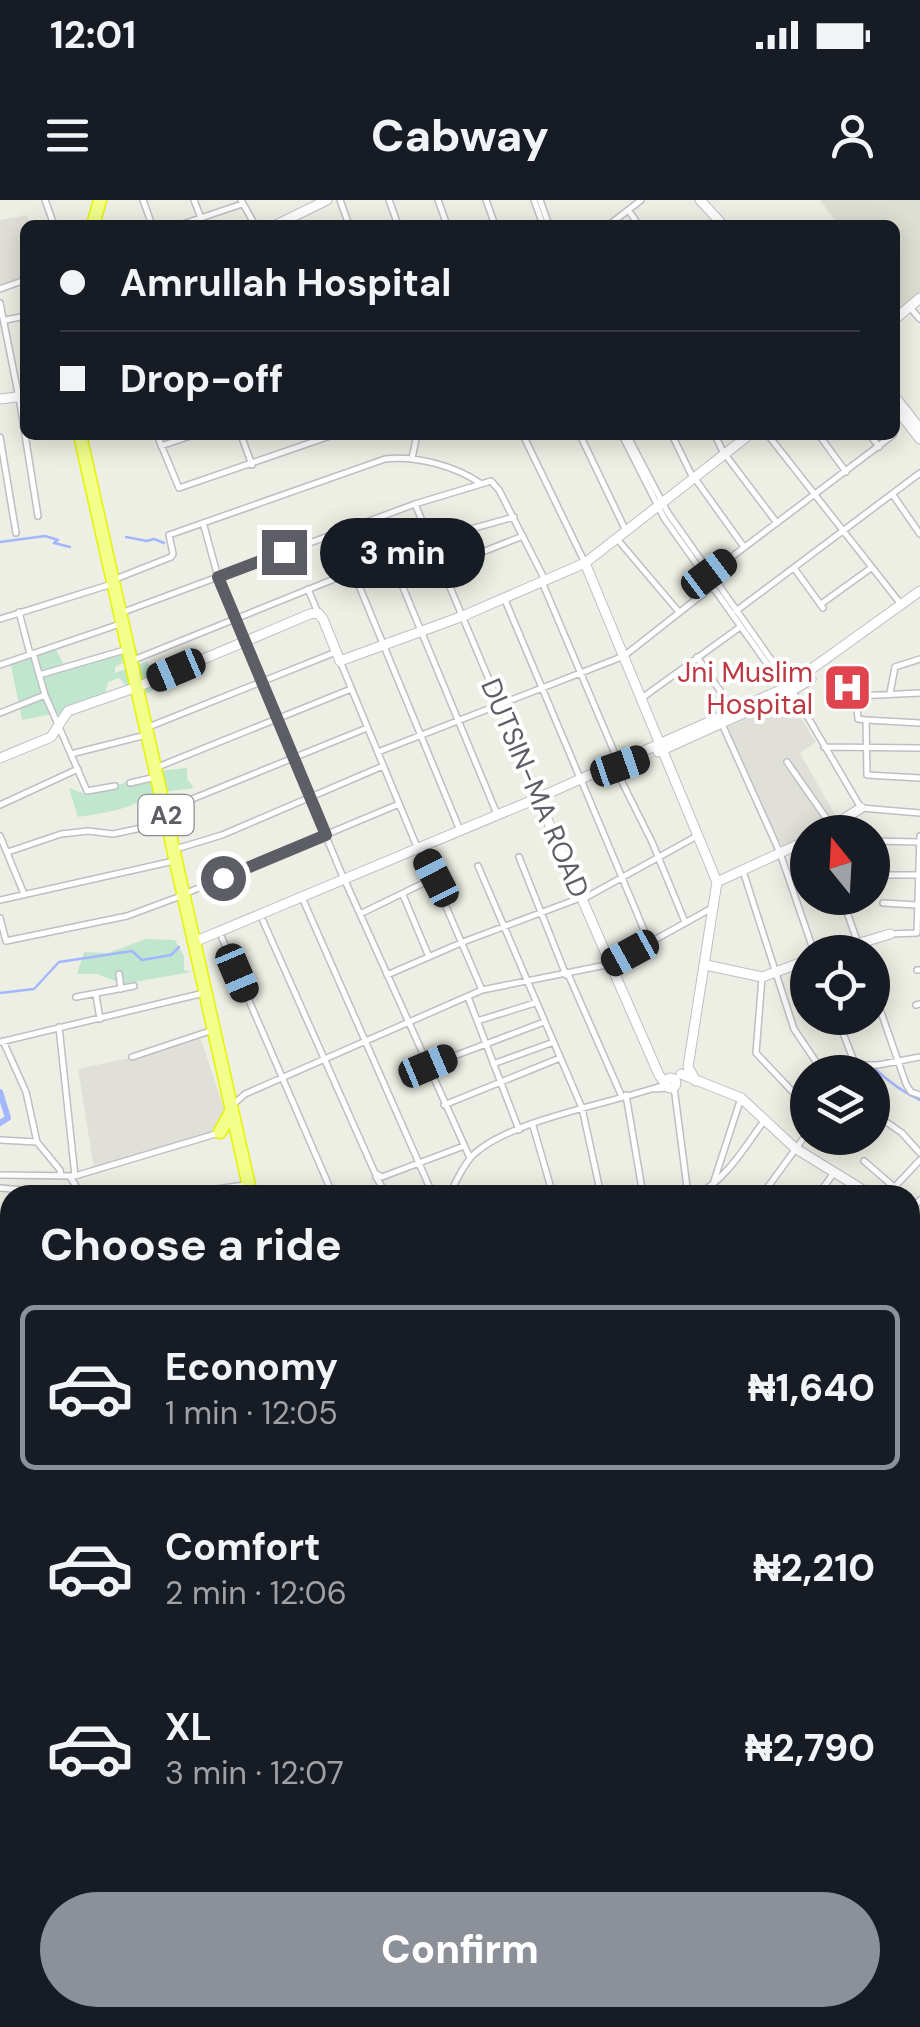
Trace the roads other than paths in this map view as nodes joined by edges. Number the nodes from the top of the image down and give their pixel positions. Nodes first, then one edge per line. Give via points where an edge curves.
1 (194, 200) edge
2 (327, 200) edge
3 (641, 200) edge
4 (700, 200) edge
5 (242, 202) edge
6 (628, 210) junction
7 (201, 218) junction
8 (195, 220) edge
9 (286, 220) edge
10 (615, 220) edge
11 (636, 220) edge
12 (718, 220) edge
13 (0, 303) edge
14 (4, 324) edge
15 (20, 386) edge
16 (900, 402) edge
17 (900, 413) edge
18 (908, 423) junction
19 (920, 428) edge
20 (900, 429) edge
21 (0, 437) edge
22 (920, 438) edge
23 (28, 440) edge
24 (84, 440) edge
25 (159, 440) edge
26 (178, 440) edge
27 (243, 440) edge
28 (319, 440) edge
29 (416, 440) edge
30 (525, 440) edge
31 (582, 440) edge
32 (628, 440) edge
33 (674, 440) edge
34 (718, 440) edge
35 (745, 440) edge
36 (772, 440) edge
37 (823, 440) edge
38 (874, 440) edge
39 (887, 440) edge
40 (161, 446) junction
41 (879, 447) junction
42 (726, 455) junction
43 (412, 458) junction
44 (252, 465) junction
45 (846, 472) junction
46 (920, 473) edge
47 (694, 479) junction
48 (480, 483) junction
49 (892, 495) junction
50 (814, 496) junction
51 (415, 504) junction
52 (661, 506) junction
53 (38, 516) dead end
54 (514, 517) junction
55 (206, 524) junction
56 (776, 524) junction
57 (843, 532) junction
58 (16, 533) dead end
59 (920, 534) edge
60 (523, 536) junction
61 (622, 536) junction
62 (431, 540) junction
63 (744, 547) junction
64 (390, 556) junction
65 (585, 563) junction
66 (442, 568) junction
67 (794, 568) junction
68 (872, 568) junction
69 (353, 571) junction
70 (709, 574) junction
71 (218, 577) junction
72 (116, 580) junction
73 (543, 581) junction
74 (712, 586) junction
75 (308, 589) junction
76 (920, 594) edge
77 (504, 597) junction
78 (902, 605) junction
79 (736, 611) junction
80 (19, 612) junction
81 (679, 612) junction
82 (318, 613) junction
83 (463, 616) junction
84 (124, 617) junction
85 (234, 617) junction
86 (0, 619) edge
87 (743, 625) junction
88 (420, 630) junction
89 (245, 641) junction
90 (383, 645) junction
91 (32, 653) junction
92 (132, 654) junction
93 (338, 656) junction
94 (624, 656) junction
95 (697, 657) junction
96 (920, 659) edge
97 (0, 665) edge
98 (578, 672) junction
99 (39, 675) junction
100 (262, 683) junction
101 (140, 686) junction
102 (542, 687) junction
103 (351, 689) junction
104 (790, 691) junction
105 (890, 693) junction
106 (920, 693) edge
107 (45, 695) junction
108 (642, 698) junction
109 (499, 704) junction
110 (734, 711) junction
111 (0, 713) edge
112 (277, 720) junction
113 (458, 720) junction
114 (866, 720) junction
115 (920, 723) edge
116 (722, 724) junction
117 (59, 725) junction
118 (367, 728) junction
119 (150, 731) junction
120 (420, 735) junction
121 (824, 746) junction
122 (661, 748) junction
123 (864, 748) junction
124 (920, 748) edge
125 (378, 752) junction
126 (72, 754) junction
127 (0, 758) edge
128 (294, 758) junction
129 (787, 762) dead end
130 (617, 764) junction
131 (383, 766) junction
132 (78, 769) junction
133 (159, 771) junction
134 (920, 778) edge
135 (581, 780) junction
136 (130, 783) dead end
137 (115, 786) dead end
138 (310, 798) junction
139 (540, 800) junction
140 (400, 804) junction
141 (0, 806) edge
142 (861, 808) junction
143 (920, 813) edge
144 (496, 814) junction
145 (818, 815) edge
146 (850, 815) edge
147 (169, 816) junction
148 (459, 828) junction
149 (326, 835) junction
150 (0, 836) edge
151 (697, 836) junction
152 (920, 840) edge
153 (890, 841) edge
154 (790, 848) edge
155 (419, 849) junction
156 (8, 852) junction
157 (780, 853) junction
158 (178, 854) junction
159 (519, 857) dead end
160 (657, 858) junction
161 (478, 866) dead end
162 (742, 868) junction
163 (890, 875) edge
164 (919, 875) edge
165 (436, 878) junction
166 (622, 878) junction
167 (345, 881) junction
168 (717, 882) junction
169 (186, 893) junction
170 (24, 894) junction
171 (402, 894) junction
172 (583, 898) junction
173 (0, 900) edge
174 (304, 902) junction
175 (890, 903) edge
176 (919, 905) edge
177 (715, 906) junction
178 (542, 912) junction
179 (360, 914) junction
180 (0, 918) edge
181 (264, 921) junction
182 (685, 922) junction
183 (503, 927) junction
184 (919, 933) edge
185 (890, 934) edge
186 (808, 935) edge
187 (222, 938) junction
188 (463, 942) junction
189 (649, 942) junction
190 (198, 944) junction
191 (430, 956) junction
192 (611, 964) junction
193 (706, 965) junction
194 (790, 966) edge
195 (775, 971) junction
196 (119, 974) dead end
197 (567, 974) junction
198 (388, 975) junction
199 (762, 977) junction
200 (525, 982) junction
201 (134, 986) dead end
202 (121, 989) junction
203 (482, 990) junction
204 (207, 993) junction
205 (96, 995) junction
206 (468, 996) junction
207 (76, 997) dead end
208 (535, 1003) junction
209 (100, 1019) junction
210 (477, 1021) junction
211 (409, 1022) junction
212 (544, 1022) junction
213 (58, 1027) junction
214 (214, 1030) junction
215 (889, 1035) edge
216 (1, 1041) edge
217 (364, 1042) junction
218 (484, 1042) junction
219 (552, 1042) junction
220 (812, 1055) edge
221 (132, 1057) dead end
222 (920, 1057) edge
223 (560, 1058) junction
224 (323, 1060) junction
225 (898, 1061) junction
226 (890, 1063) edge
227 (493, 1064) junction
228 (428, 1066) junction
229 (282, 1079) junction
230 (676, 1082) junction
231 (501, 1083) junction
232 (790, 1089) edge
233 (920, 1095) edge
234 (624, 1096) junction
235 (741, 1098) junction
236 (444, 1104) junction
237 (234, 1106) junction
238 (582, 1108) junction
239 (765, 1119) junction
240 (890, 1124) edge
241 (533, 1125) junction
242 (236, 1128) junction
243 (519, 1130) junction
244 (220, 1132) junction
245 (0, 1140) edge
246 (37, 1142) junction
247 (790, 1143) edge
248 (464, 1146) junction
249 (790, 1155) edge
250 (805, 1155) edge
251 (920, 1157) edge
252 (470, 1158) junction
253 (864, 1161) dead end
254 (417, 1162) junction
255 (833, 1174) junction
256 (0, 1175) edge
257 (69, 1176) junction
258 (376, 1177) dead end
259 (456, 1182) junction
260 (714, 1184) joint
261 (75, 1185) edge
262 (250, 1185) edge
263 (251, 1185) edge
264 (329, 1185) edge
265 (381, 1185) edge
266 (428, 1185) edge
267 (454, 1185) edge
268 (457, 1185) edge
269 (550, 1185) edge
270 (599, 1185) edge
271 (641, 1185) edge
272 (687, 1185) edge
273 (769, 1185) edge
274 (825, 1185) edge
275 (853, 1185) edge
276 (892, 1185) edge
277 (896, 1185) edge

1 - 7 street
2 - 9 street
3 - 6 street
4 - 12 street
5 - 7 street
6 - 10 street
6 - 11 street
7 - 8 street
13 - 14 street
14 - 15 street
16 - 19 street
17 - 18 street
18 - 20 street
18 - 22 street
21 - 58 street
23 - 53 street
24 - 72 highway, A2
25 - 40 street
26 - 40 street
27 - 44 street
28 - 44 street
29 - 43 street
30 - 65 street
31 - 61 street
32 - 52 street
33 - 47 street
34 - 42 street
35 - 42 street
36 - 50 street
37 - 45 street
38 - 41 street
39 - 41 street
40 - 44 street via 180,488
41 - 45 street
42 - 47 street
42 - 56 street
43 - 48 street
43 - 55 street via 385,459
45 - 50 street
46 - 49 street
47 - 52 street
47 - 63 street
48 - 51 street
48 - 54 street via 496,484
49 - 57 street
49 - 59 street
50 - 56 street
50 - 57 street
51 - 62 street, DUTSIN-MA ROAD
51 - 71 street
52 - 61 street
52 - 70 street
52 - 74 street
54 - 60 street
54 - 62 street
55 - 71 street
55 - 72 street via 169,535 171,557
56 - 63 street
57 - 67 street
57 - 68 street
60 - 66 street
60 - 73 street
61 - 65 street
61 - 81 street
62 - 64 street
62 - 66 street, DUTSIN-MA ROAD
63 - 70 street
64 - 69 street
64 - 88 street
65 - 73 street
65 - 94 street
66 - 83 street, DUTSIN-MA ROAD
67 - 68 street via 822,606
67 - 79 street
68 - 78 street
69 - 75 street
69 - 90 street
70 - 79 street
71 - 84 street
71 - 85 street
72 - 80 street
72 - 84 highway, A2
73 - 77 street
73 - 98 street
74 - 81 street
74 - 87 street
75 - 82 street
75 - 85 street
76 - 78 street
76 - 104 street
77 - 83 street
77 - 102 street
78 - 104 street
79 - 87 street
80 - 86 street
80 - 91 street
81 - 94 street
82 - 89 street
82 - 93 street
83 - 88 street
83 - 109 street, DUTSIN-MA ROAD
84 - 91 street
84 - 92 highway, A2
85 - 89 street
85 - 92 street
87 - 95 street
87 - 104 street
88 - 90 street
88 - 113 street
89 - 100 street
89 - 101 street
90 - 93 street
90 - 120 street
91 - 97 street
91 - 99 street
92 - 99 street
92 - 101 highway, A2
93 - 100 street
93 - 103 street
94 - 98 street
94 - 108 street
95 - 108 street
95 - 110 street
96 - 105 street via 895,667
98 - 102 street
98 - 130 street
99 - 107 street
100 - 112 street
100 - 119 street
101 - 117 street via 68,711
101 - 119 highway, A2
102 - 109 street
102 - 135 street
103 - 112 street
103 - 118 street
104 - 110 street
104 - 116 street
104 - 121 street
105 - 106 street
105 - 114 street via 856,696 858,718
107 - 111 street
107 - 117 street
108 - 122 street
109 - 113 street
109 - 139 street, DUTSIN-MA ROAD
110 - 122 street
112 - 128 street
112 - 133 street
113 - 120 street
113 - 144 street
114 - 115 street
114 - 123 street
116 - 122 street
116 - 157 street
117 - 126 street
117 - 127 street via 51,737
118 - 125 street
118 - 128 street
119 - 126 street
119 - 133 highway, A2
120 - 125 street
120 - 148 street
121 - 123 street
121 - 142 street
122 - 130 street
122 - 151 street
123 - 124 street
123 - 134 street via 867,775
125 - 131 street
126 - 132 street
128 - 138 street
128 - 147 street
129 - 145 street
130 - 135 street
130 - 160 street
131 - 138 street
131 - 140 street
132 - 137 street via 89,792
132 - 141 street
133 - 136 street
133 - 147 highway, A2
135 - 139 street
135 - 166 street
138 - 149 street
138 - 158 street
139 - 144 street
139 - 155 street
139 - 172 street, DUTSIN-MA ROAD
140 - 149 street
140 - 155 street
142 - 143 street
142 - 146 street
144 - 148 street
147 - 156 street via 113,834 61,834
147 - 158 highway, A2
148 - 155 street
149 - 167 street
149 - 169 street
150 - 156 street
151 - 160 street
151 - 168 street
152 - 153 street
152 - 164 street
154 - 157 street
155 - 165 street
155 - 167 street
156 - 170 street
157 - 162 street
157 - 186 street
158 - 169 highway, A2
158 - 170 street
159 - 178 street
160 - 166 street
160 - 182 street
161 - 183 street
162 - 168 street
162 - 195 street
163 - 164 street
164 - 176 street
165 - 171 street
165 - 188 street
166 - 172 street
166 - 189 street
167 - 174 street
167 - 179 street
167 - 190 street
168 - 177 street
169 - 180 street via 127,916 6,941
169 - 190 highway, A2
170 - 173 street
171 - 179 street
171 - 191 street
172 - 178 street
172 - 192 street, DUTSIN-MA ROAD
174 - 181 street
174 - 217 street
175 - 176 street
176 - 184 street
177 - 182 street
177 - 193 street
178 - 183 street
178 - 197 street
179 - 198 street
181 - 187 street
181 - 224 street
182 - 189 street
183 - 188 street
183 - 200 street
184 - 185 street
187 - 190 street
187 - 229 street
188 - 191 street
188 - 203 street
189 - 192 street
190 - 204 highway, A2
190 - 237 highway, A2
191 - 198 street
192 - 197 street
192 - 230 street, DUTSIN-MA ROAD via 658,1070
193 - 199 street
193 - 230 street
194 - 195 street
195 - 199 street
195 - 220 street via 794,1029
196 - 202 street
197 - 200 street
197 - 234 street
198 - 211 street
199 - 232 street via 756,1052
200 - 203 street
200 - 208 street
201 - 202 street
202 - 205 street
203 - 206 street
204 - 209 street
204 - 214 highway, A2
205 - 207 street
205 - 209 street
206 - 210 street
206 - 211 street
208 - 210 street
208 - 212 street
209 - 213 street
210 - 218 street
211 - 217 street
211 - 228 street
212 - 218 street
212 - 219 street
213 - 216 street
213 - 257 street
214 - 221 street
214 - 237 highway, A2
215 - 225 street
216 - 246 street via 26,1092
217 - 224 street
217 - 254 street
218 - 227 street
218 - 228 street
219 - 223 street
219 - 227 street
222 - 225 street
223 - 231 street
223 - 238 street
224 - 229 street
224 - 254 street via 374,1174
225 - 226 street
225 - 233 street via 910,1092
227 - 231 street
228 - 236 street
229 - 237 street via 245,1094
229 - 264 street
230 - 234 street
230 - 235 street, DUTSIN-MA ROAD
230 - 272 street
231 - 236 street
231 - 243 street
234 - 238 street
234 - 271 street
235 - 239 street
235 - 260 street
236 - 248 street
237 - 242 highway, A2
237 - 244 highway
237 - 263 highway, A2
238 - 241 street
238 - 270 street
239 - 247 street
239 - 260 street
240 - 251 street
241 - 243 street
241 - 269 street
242 - 244 street
242 - 262 highway, A2
243 - 252 street
244 - 257 street
245 - 246 street
246 - 257 street
248 - 252 street
248 - 254 street
249 - 273 street
250 - 255 street
251 - 277 street
252 - 259 street
253 - 276 street
254 - 266 street
255 - 274 street
255 - 275 street
256 - 257 street
257 - 261 street
258 - 265 street
259 - 267 street
259 - 268 street

